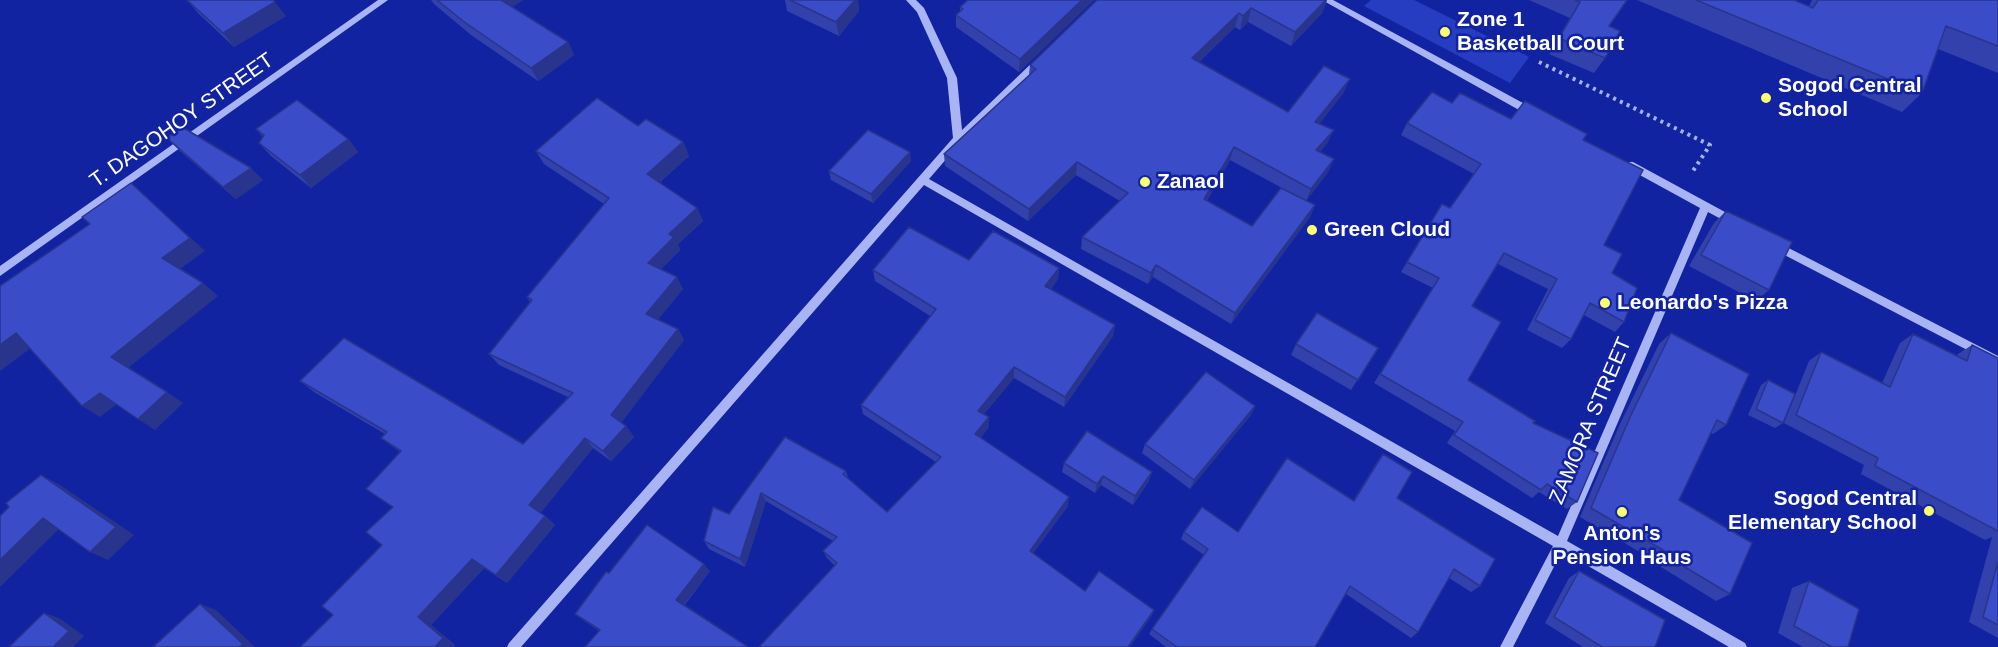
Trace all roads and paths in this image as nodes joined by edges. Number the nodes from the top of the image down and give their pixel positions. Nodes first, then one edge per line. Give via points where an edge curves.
1 (363, 0) edge
2 (384, 0) edge
3 (910, 0) edge
4 (1326, 0) edge
5 (372, 8) junction
6 (1042, 57) edge
7 (1539, 62) dead end
8 (1537, 116) edge
9 (958, 139) junction
10 (1619, 159) edge
11 (923, 180) junction
12 (1680, 192) junction
13 (1705, 207) junction
14 (1737, 224) edge
15 (1768, 241) edge
16 (0, 272) edge
17 (1998, 361) edge
18 (1560, 544) junction
19 (513, 647) edge
20 (1506, 647) edge
21 (1741, 647) edge

1 - 5 street
2 - 5 street, T. DAGOHOY STREET
3 - 9 street via 921,10 952,78
4 - 8 street
5 - 16 street, T. DAGOHOY STREET
6 - 9 street
7 - 12 path via 1710,145
9 - 11 street
10 - 12 street
11 - 18 street
11 - 19 street
12 - 13 street
13 - 14 street
13 - 18 street, ZAMORA STREET
15 - 17 street
18 - 20 street, ZAMORA STREET
18 - 21 street

